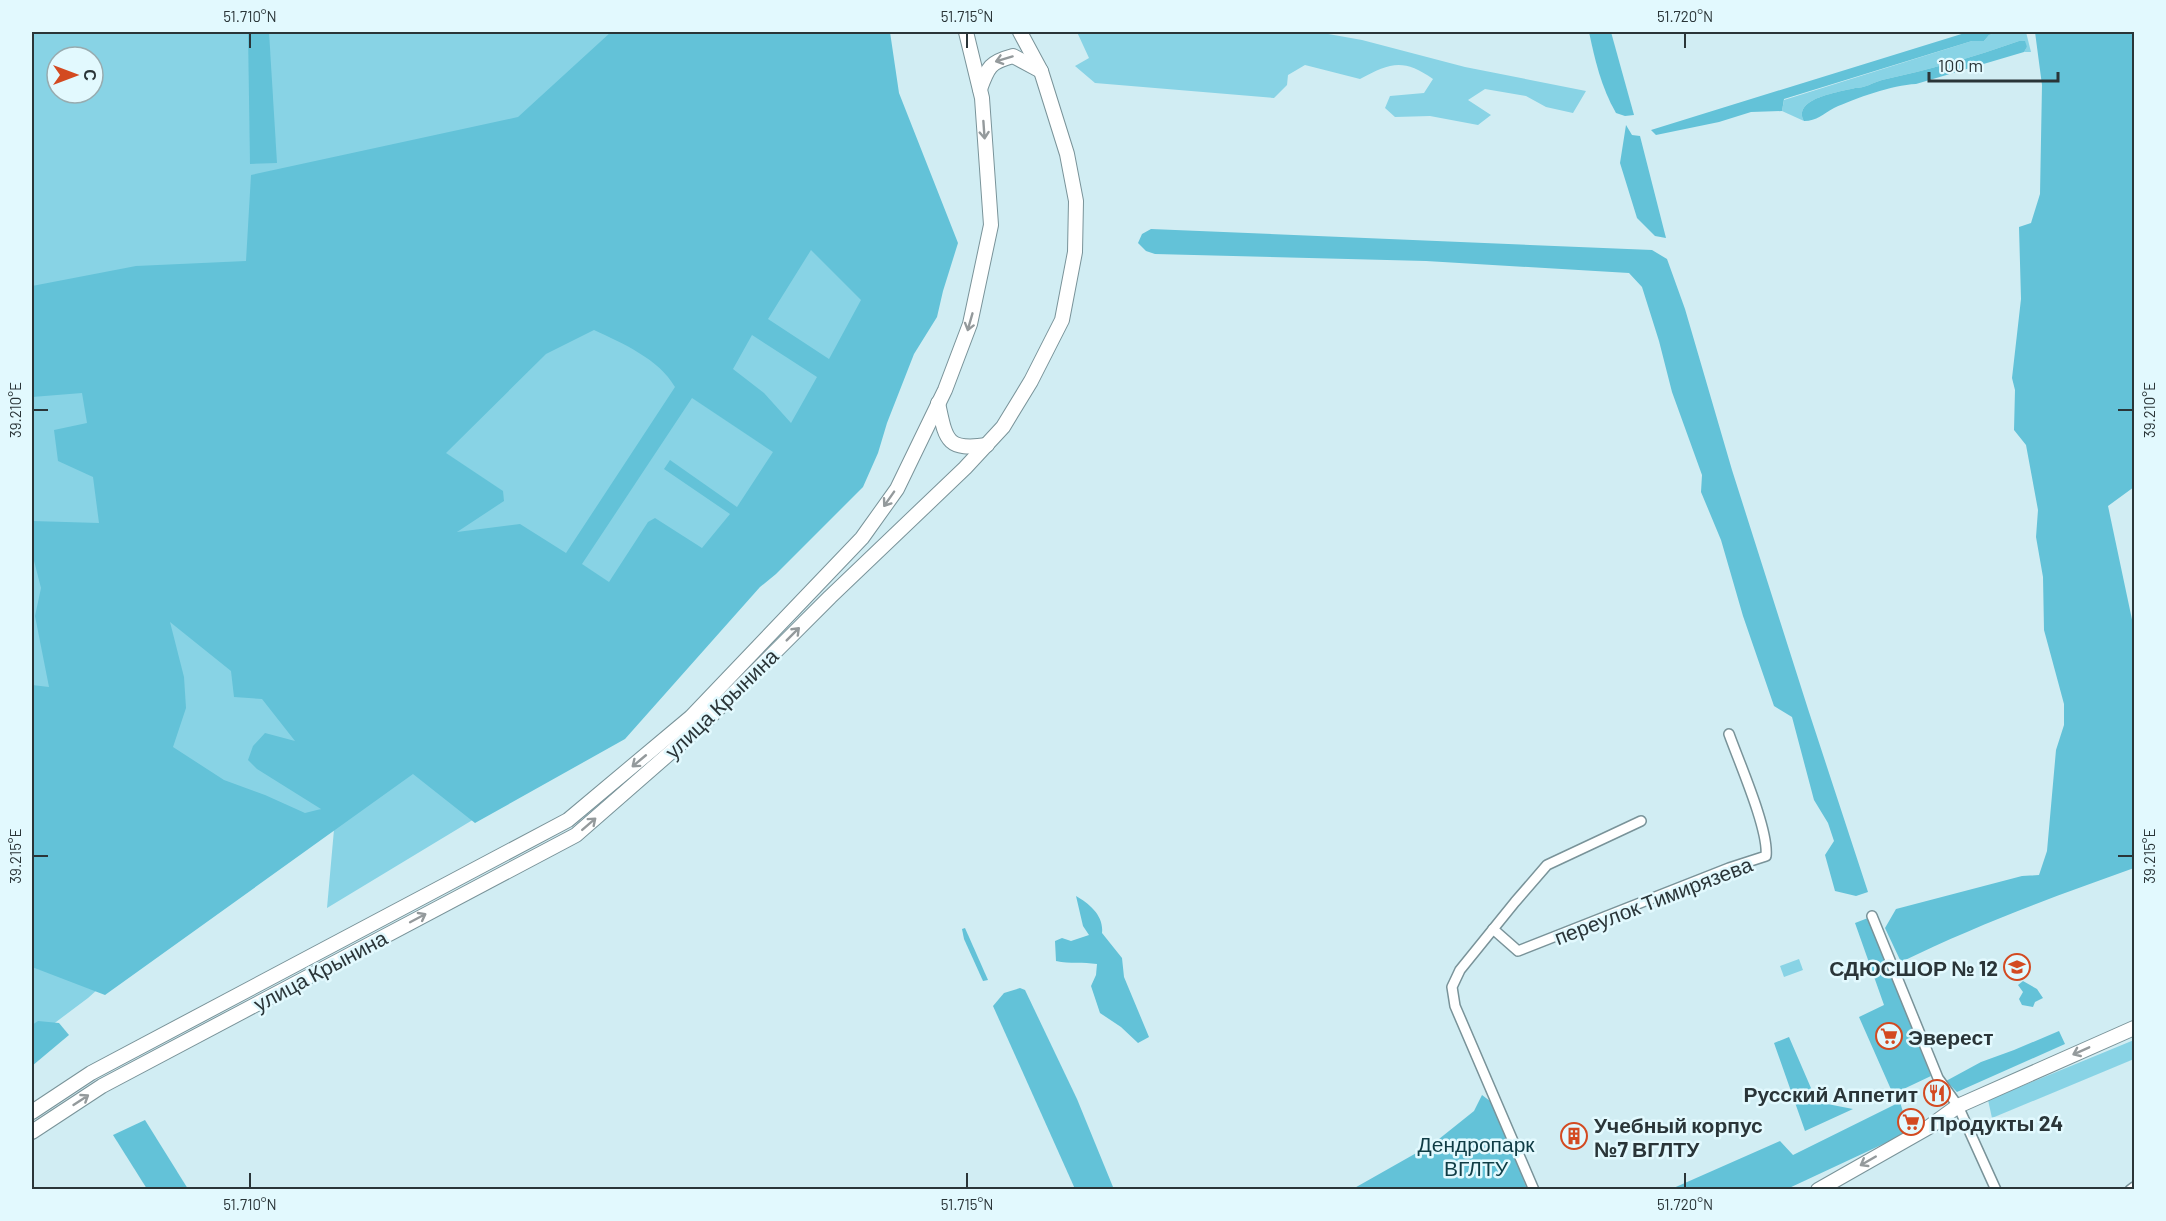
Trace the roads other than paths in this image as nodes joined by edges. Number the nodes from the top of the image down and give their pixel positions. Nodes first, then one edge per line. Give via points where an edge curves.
1 (966, 32) edge
2 (1020, 32) edge
3 (1041, 71) junction
4 (980, 89) junction
5 (939, 403) junction
6 (987, 445) junction
7 (1729, 734) dead end
8 (1641, 821) dead end
9 (1872, 916) dead end
10 (1493, 929) junction
11 (2134, 1028) edge
12 (1958, 1106) junction
13 (32, 1112) edge
14 (32, 1132) edge
15 (2134, 1187) edge
16 (1534, 1190) edge
17 (1818, 1190) edge
18 (1996, 1190) edge
19 (2130, 1190) edge

1 - 4 main road, улица Крынина
2 - 3 main road, улица Крынина
3 -> 4 main road via 1013,56 995,60
3 - 6 main road, улица Крынина via 1067,154 1076,201 1075,252 1062,320 1004,427
4 -> 5 main road, улица Крынина via 991,225 970,324
5 - 6 main road via 951,442 965,448
5 -> 13 main road, улица Крынина via 897,489 862,538 691,717 568,820 102,1067
14 -> 6 main road, улица Крынина via 102,1086 576,835 704,724
7 - 10 street, переулок Тимирязева via 1767,846 1766,856 1518,951
8 - 10 street via 1547,865
9 - 12 street via 1938,1078
10 - 16 street via 1460,970 1452,987 1455,1006
11 -> 12 main road
12 -> 17 main road via 1929,1127
12 - 18 street
15 - 19 street

